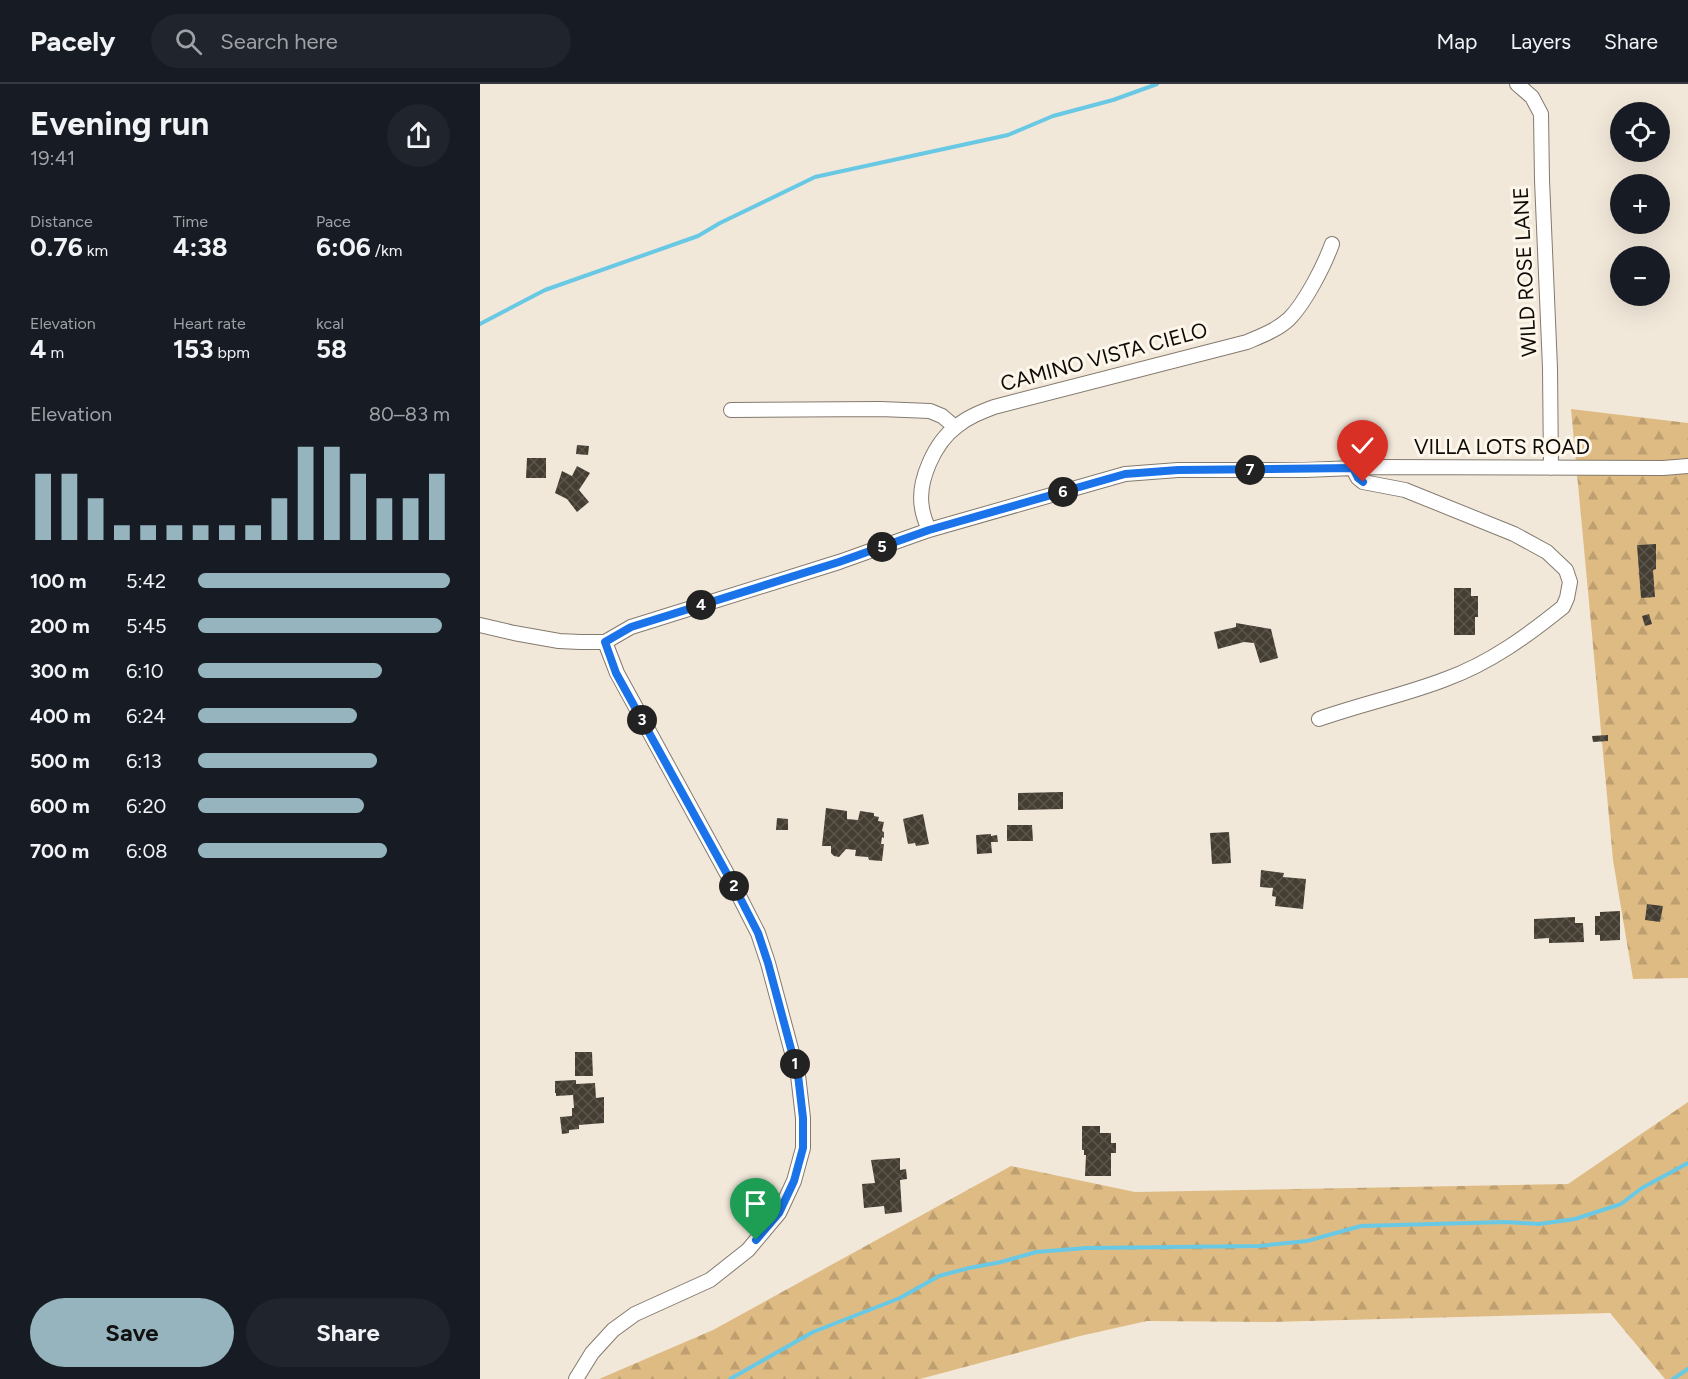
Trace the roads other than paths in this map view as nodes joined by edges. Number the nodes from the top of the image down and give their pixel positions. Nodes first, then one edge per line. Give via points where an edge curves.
1 (1517, 84) edge
2 (1332, 244) dead end
3 (731, 410) dead end
4 (955, 427) junction
5 (1688, 466) edge
6 (1353, 468) junction
7 (1551, 468) junction
8 (929, 530) junction
9 (480, 625) edge
10 (605, 642) junction
11 (1319, 719) dead end
12 (576, 1379) edge

1 - 7 street, WILD ROSE LANE via 1532,97 1541,114
2 - 4 street, CAMINO VISTA CIELO via 1301,302 1288,319 1269,332 1247,342 994,407
3 - 4 street via 930,411
4 - 8 street, CAMINO VISTA CIELO via 927,466 922,507
5 - 7 street, VILLA LOTS ROAD
6 - 7 street, VILLA LOTS ROAD
6 - 8 street, VILLA LOTS ROAD via 1125,474
6 - 11 street via 1363,482 1405,490 1514,534 1547,552 1566,570 1570,582 1563,607 1509,648 1449,679
8 - 10 street, VILLA LOTS ROAD via 631,627
9 - 10 street via 559,641
10 - 12 street via 616,673 758,933 798,1075 803,1148 779,1213 748,1250 710,1280 635,1314 613,1330

